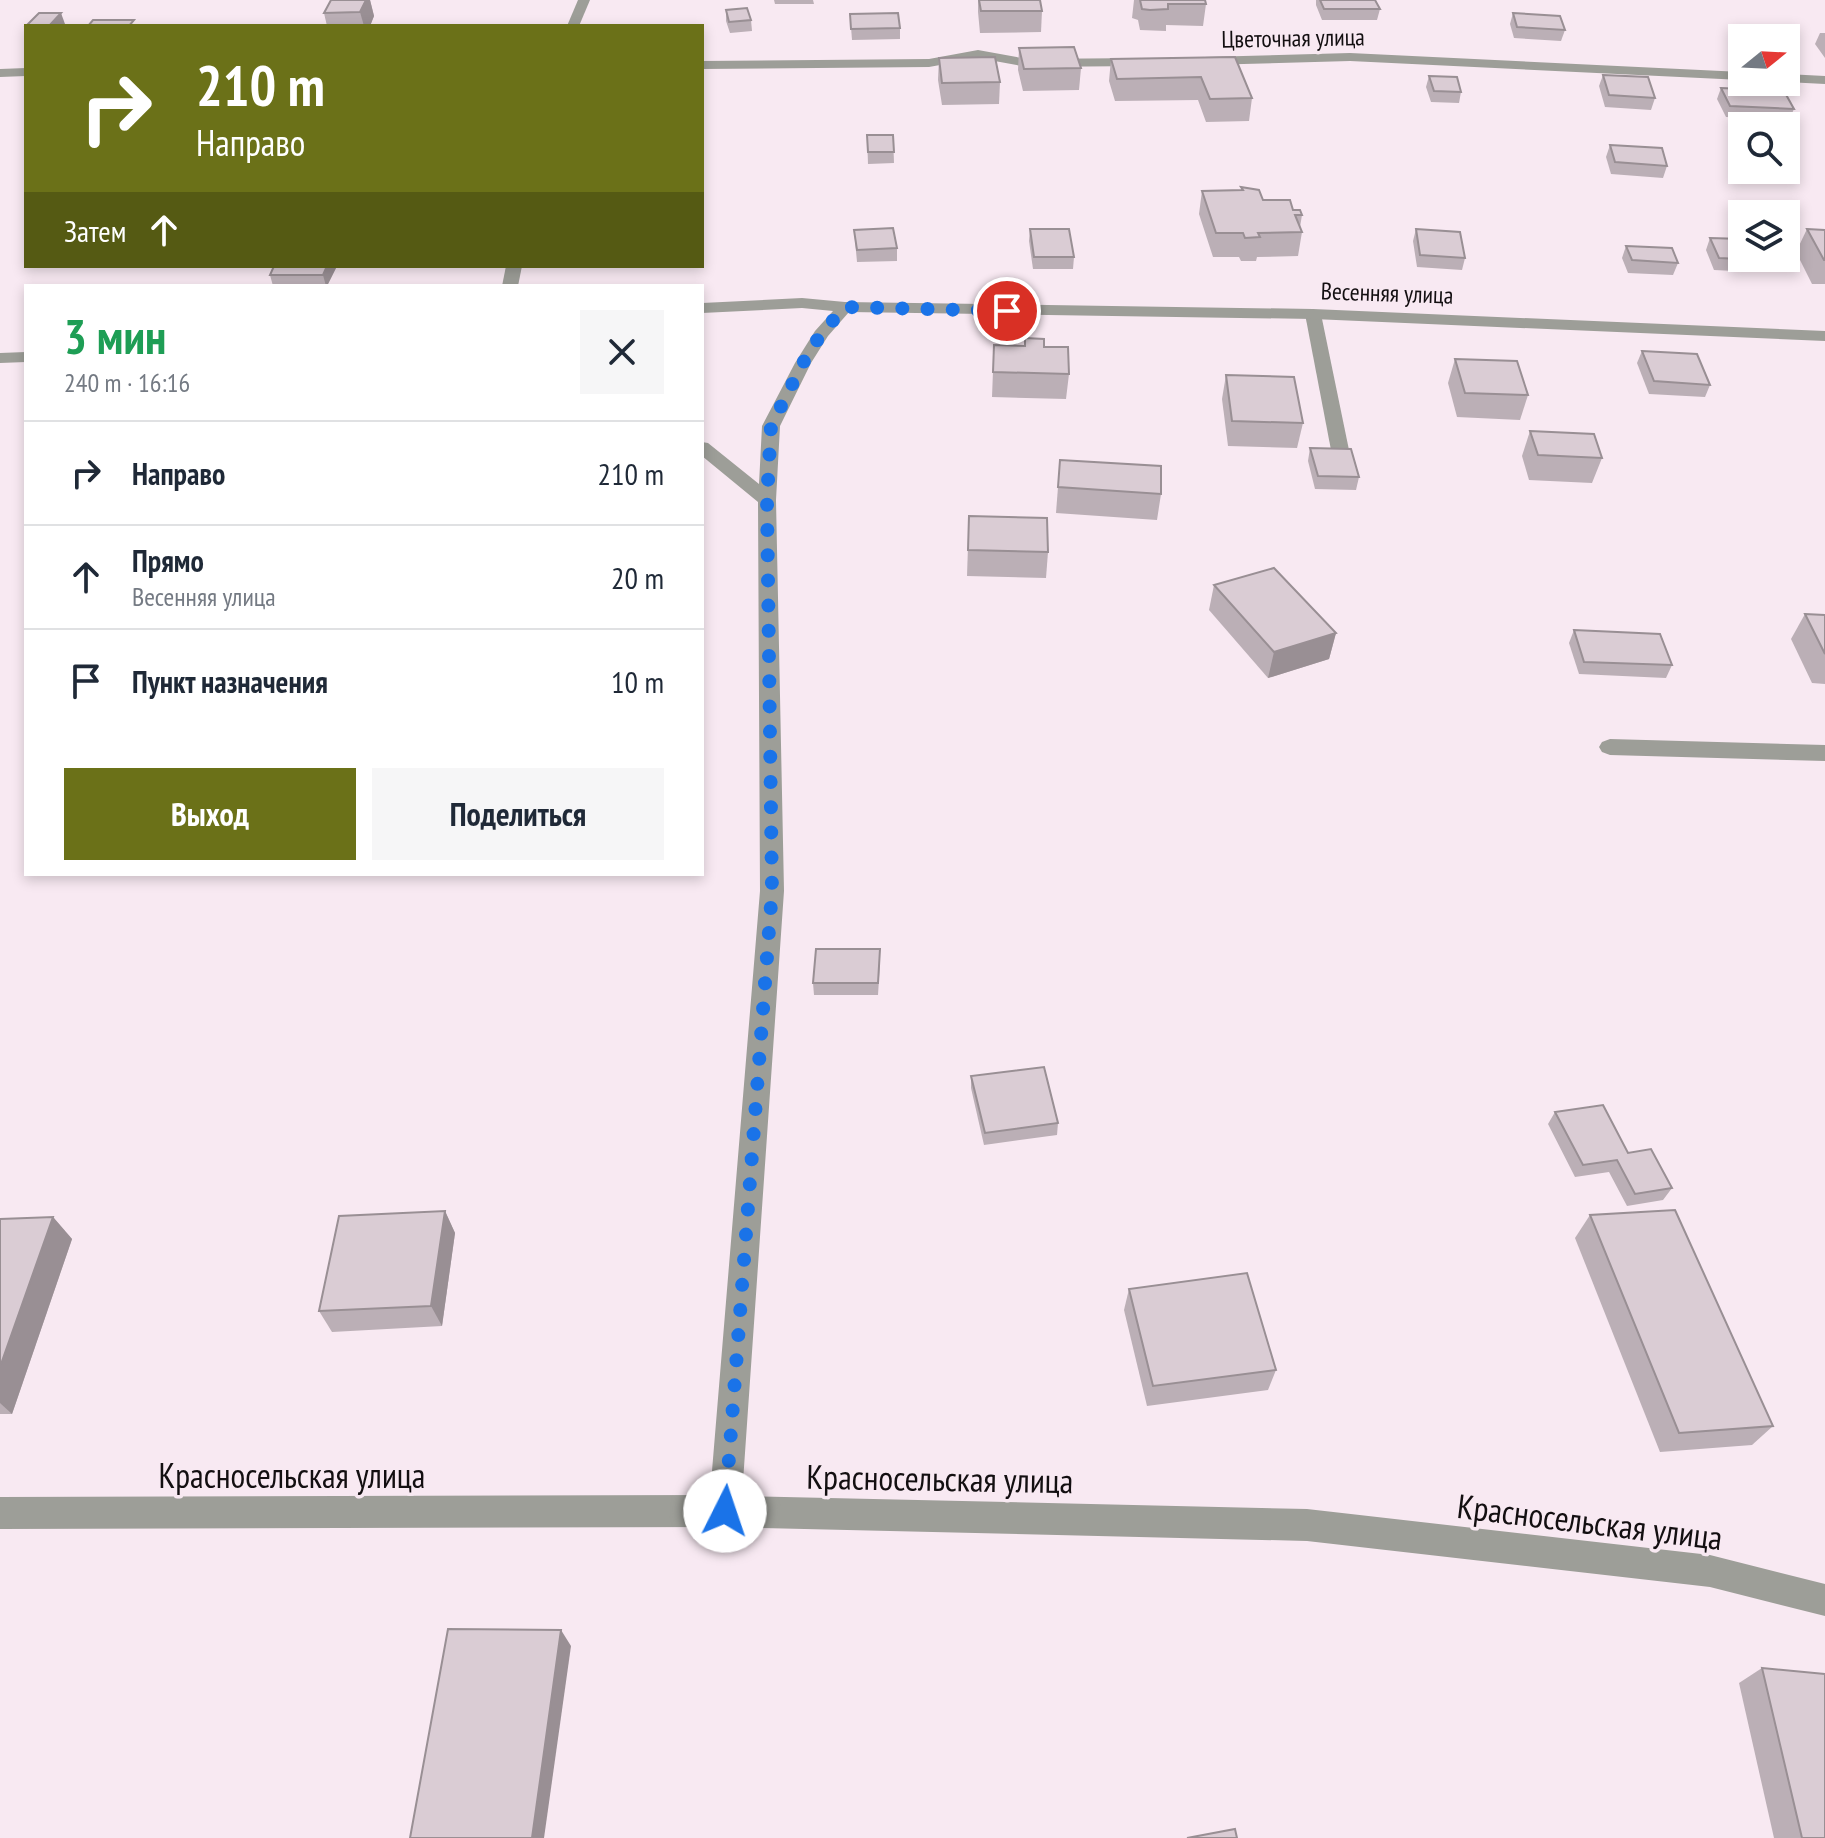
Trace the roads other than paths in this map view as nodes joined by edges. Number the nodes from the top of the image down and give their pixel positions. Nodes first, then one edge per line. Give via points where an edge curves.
1 (584, 0) edge
2 (574, 24) edge
3 (1184, 61) edge
4 (1153, 62) edge
5 (704, 65) edge
6 (24, 72) edge
7 (0, 73) edge
8 (1728, 75) edge
9 (1800, 79) edge
10 (1825, 80) edge
11 (845, 307) junction
12 (704, 308) edge
13 (1313, 314) junction
14 (1825, 336) edge
15 (24, 357) edge
16 (0, 358) edge
17 (704, 449) edge
18 (1340, 450) edge
19 (767, 500) junction
20 (1610, 747) dead end
21 (1825, 753) edge
22 (725, 1511) junction
23 (0, 1513) edge
24 (1825, 1600) edge

1 - 2 street
3 - 8 street, Цветочная улица via 1350,57
4 - 5 street via 1027,63 978,54 929,63
6 - 7 street
9 - 10 street
11 - 12 street, Весенняя улица via 802,303
11 - 13 street, Весенняя улица
11 - 19 street via 821,334 771,426
13 - 14 street, Весенняя улица
13 - 18 street
15 - 16 street
17 - 19 street
19 - 22 street via 772,891
20 - 21 street
22 - 23 street, Красносельская улица
22 - 24 street, Красносельская улица via 1307,1525 1710,1571

